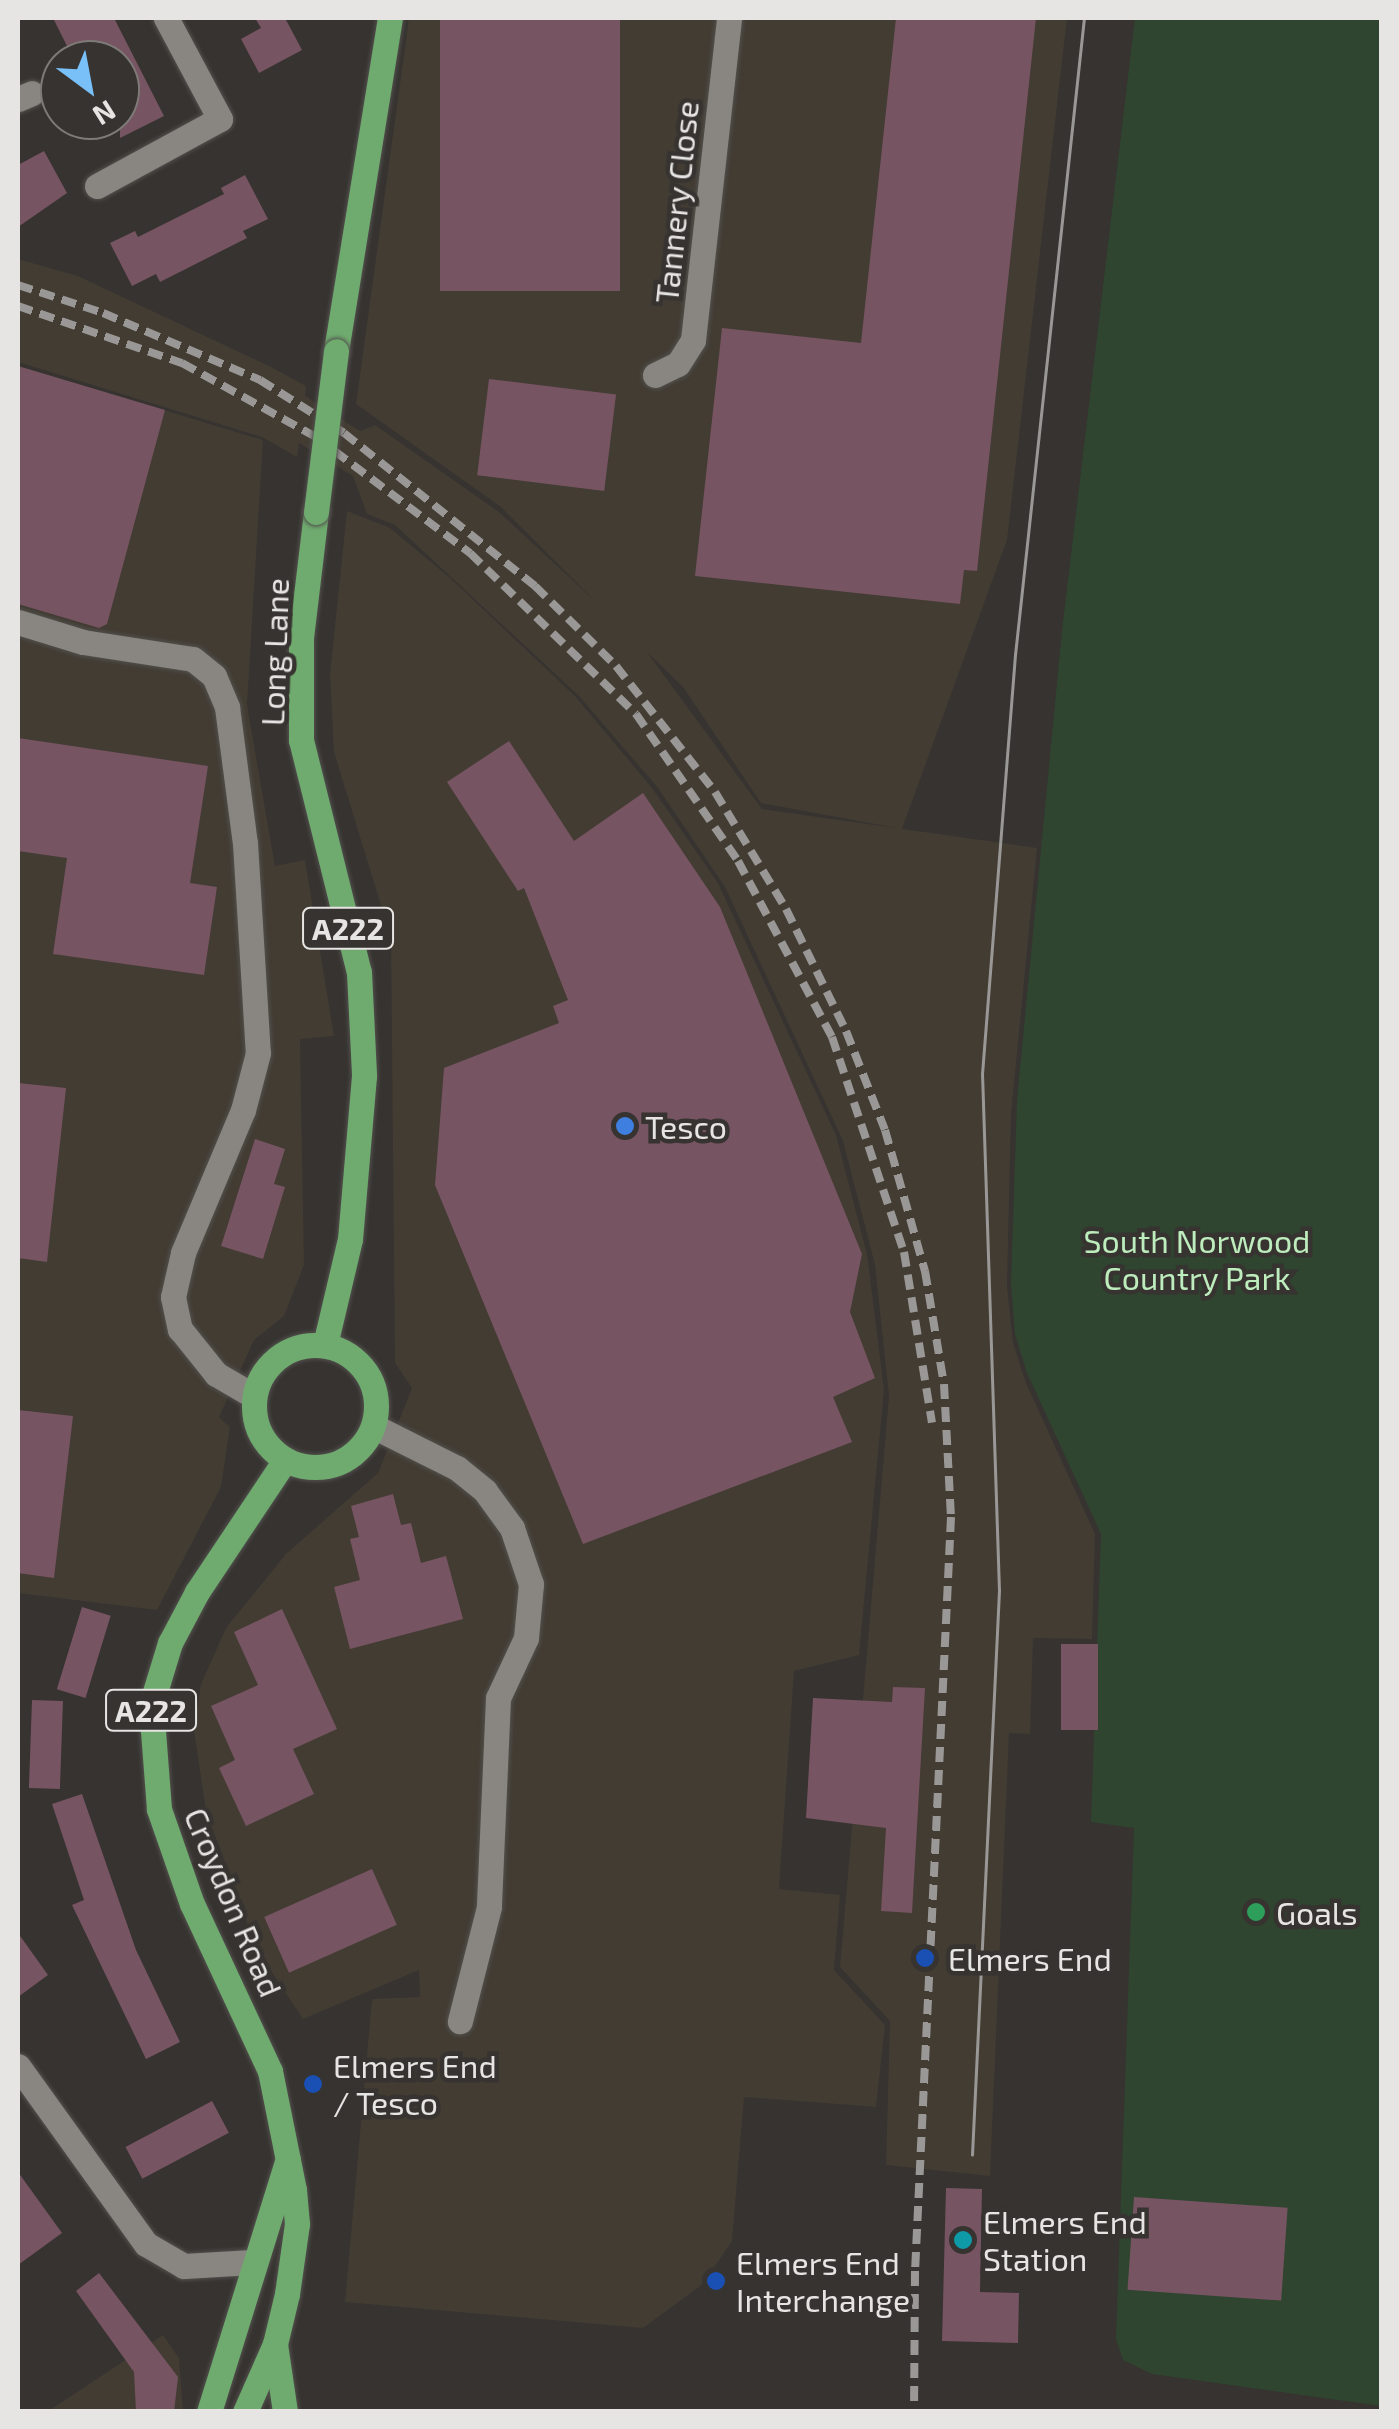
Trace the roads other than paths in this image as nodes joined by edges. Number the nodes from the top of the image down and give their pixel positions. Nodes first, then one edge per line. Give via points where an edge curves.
1 (166, 18) edge
2 (390, 18) edge
3 (729, 18) edge
4 (96, 186) dead end
5 (655, 375) dead end
6 (18, 622) edge
7 (325, 1345) junction
8 (254, 1396) junction
9 (373, 1426) junction
10 (285, 1460) junction
11 (460, 2021) dead end
12 (18, 2066) edge
13 (288, 2158) junction
14 (252, 2262) junction
15 (275, 2344) junction
16 (208, 2412) edge
17 (245, 2412) edge
18 (286, 2412) edge

1 - 4 street via 220,119
2 - 7 main road, Long Lane / A222, bridge via 336,351 301,638 302,740 359,972 364,1076 350,1239
3 - 5 street, Tannery Close via 694,340 678,364
6 - 8 street via 83,642 193,659 214,676 227,707 245,843 258,1053 243,1110 182,1253 173,1297 180,1329 216,1374
7 - 8 main road via 283,1354
7 - 9 main road via 366,1372 375,1390
8 - 10 main road via 260,1434
9 - 10 main road via 339,1463 318,1468
9 - 11 street via 457,1468 486,1491 512,1528 530,1584 526,1638 498,1698 489,1908
10 - 13 main road, Croydon Road / A222 via 197,1592 170,1643 151,1705 159,1809 187,1890 270,2070
12 - 14 street via 146,2244 184,2266
13 - 14 main road
13 - 15 main road, Croydon Road / A222 via 297,2224
14 - 16 main road
15 - 17 main road, Croydon Road / A222
15 - 18 main road

